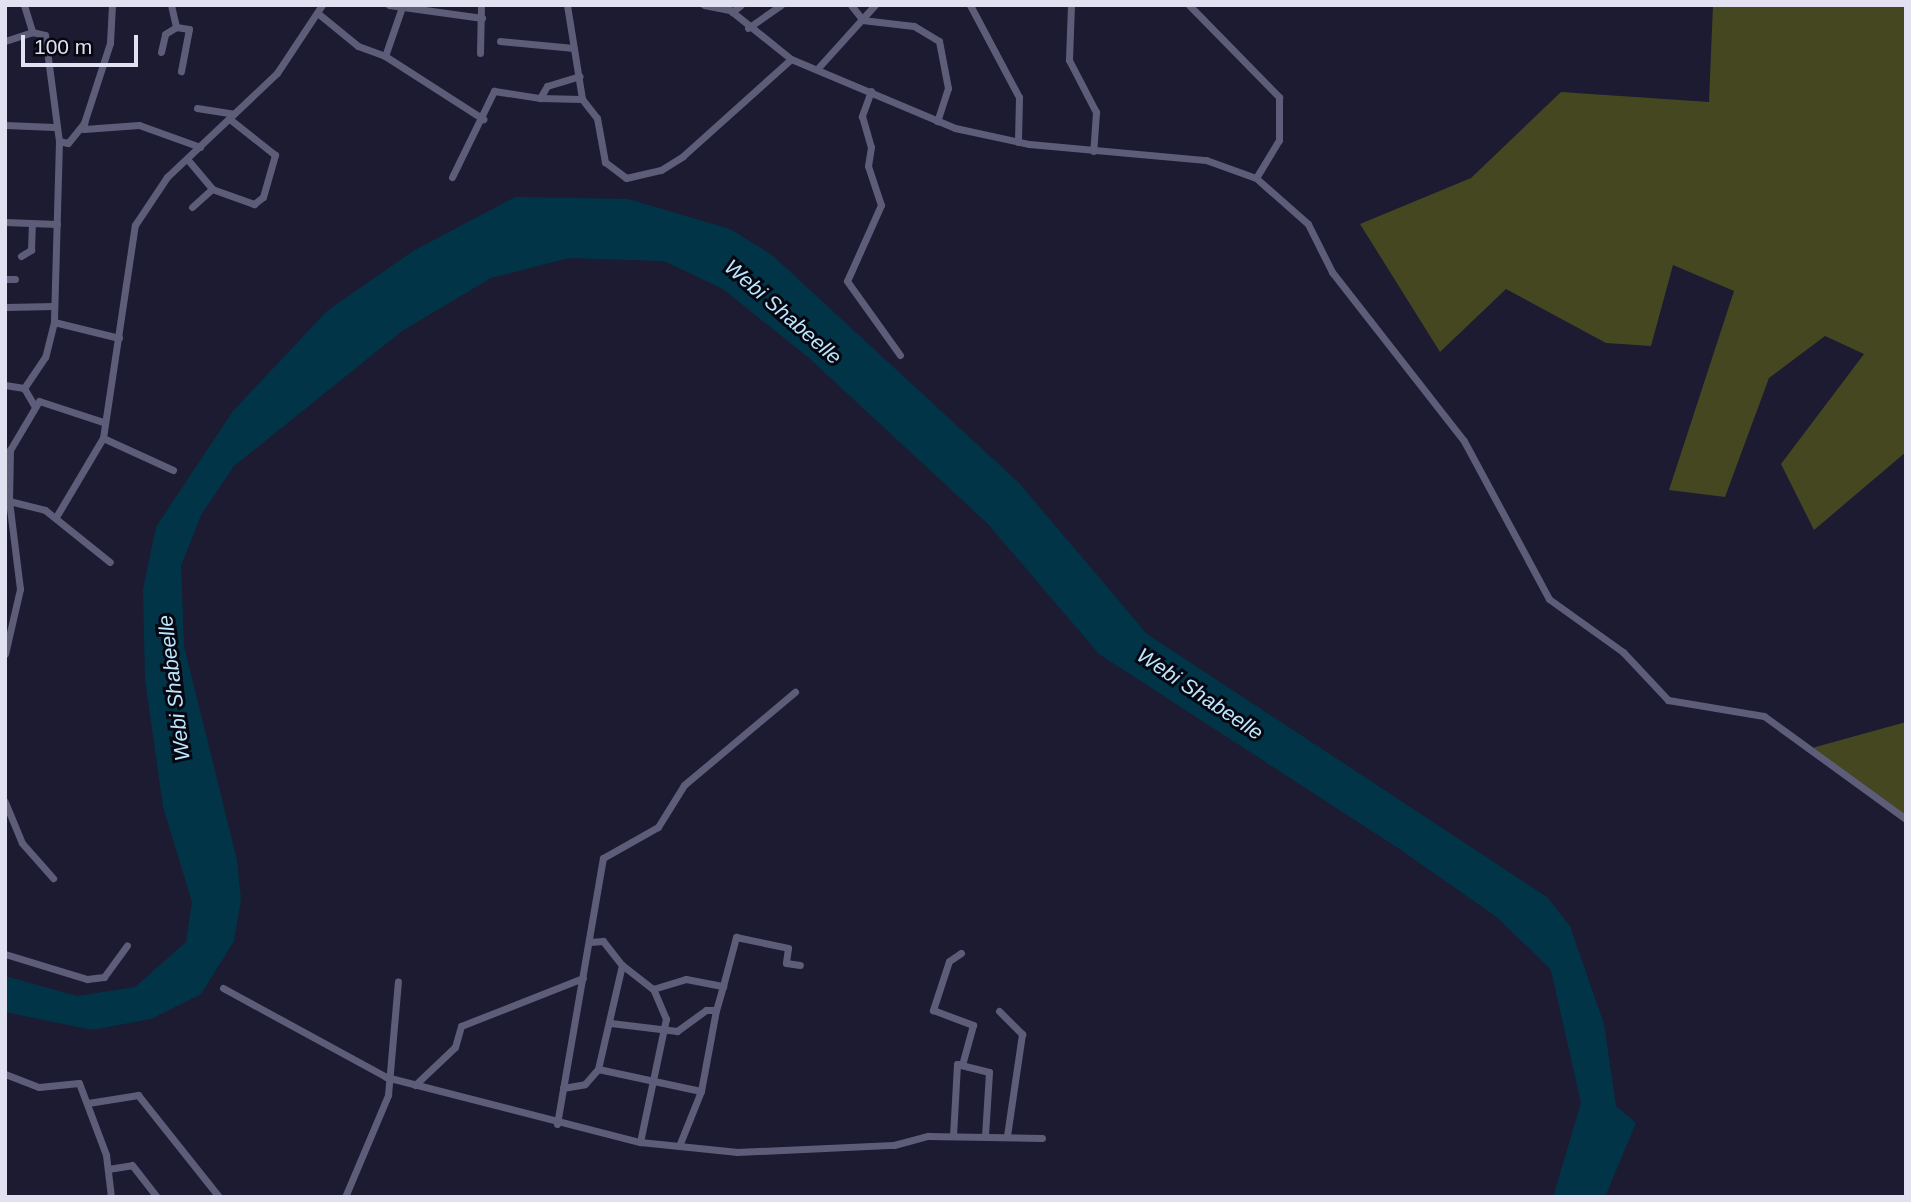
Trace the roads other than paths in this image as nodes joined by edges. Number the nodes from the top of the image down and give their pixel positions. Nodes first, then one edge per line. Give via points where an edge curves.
1 (24, 5) edge
2 (112, 5) edge
3 (171, 5) edge
4 (323, 5) edge
5 (389, 5) edge
6 (481, 5) edge
7 (567, 5) edge
8 (704, 5) edge
9 (741, 5) edge
10 (781, 5) edge
11 (851, 5) edge
12 (857, 5) edge
13 (875, 5) edge
14 (970, 5) edge
15 (1071, 5) edge
16 (1189, 5) edge
17 (402, 7) edge
18 (730, 9) edge
19 (320, 15) junction
20 (482, 18) junction
21 (862, 19) junction
22 (176, 27) junction
23 (748, 28) junction
24 (32, 32) junction
25 (500, 40) dead end
26 (5, 41) edge
27 (574, 48) junction
28 (161, 52) dead end
29 (480, 53) dead end
30 (385, 56) junction
31 (791, 59) junction
32 (818, 68) junction
33 (181, 71) dead end
34 (579, 76) junction
35 (871, 91) junction
36 (540, 98) junction
37 (582, 99) junction
38 (197, 108) dead end
39 (232, 117) junction
40 (483, 119) junction
41 (937, 121) junction
42 (83, 123) junction
43 (5, 125) edge
44 (54, 127) junction
45 (59, 141) junction
46 (1018, 142) junction
47 (200, 147) junction
48 (1093, 151) junction
49 (188, 160) junction
50 (452, 177) dead end
51 (1256, 178) junction
52 (212, 189) junction
53 (192, 207) dead end
54 (5, 222) edge
55 (32, 223) junction
56 (57, 224) junction
57 (21, 256) dead end
58 (5, 279) edge
59 (15, 279) dead end
60 (54, 306) junction
61 (6, 307) edge
62 (54, 322) junction
63 (119, 338) junction
64 (900, 355) dead end
65 (5, 385) edge
66 (24, 388) junction
67 (34, 405) junction
68 (103, 422) junction
69 (103, 438) junction
70 (8, 451) edge
71 (173, 470) dead end
72 (9, 501) junction
73 (56, 517) junction
74 (110, 562) dead end
75 (9, 616) edge
76 (6, 640) edge
77 (5, 654) edge
78 (795, 692) dead end
79 (5, 802) edge
80 (14, 818) junction
81 (5, 819) edge
82 (1906, 819) edge
83 (52, 878) dead end
84 (590, 942) junction
85 (127, 945) dead end
86 (961, 953) dead end
87 (5, 954) edge
88 (622, 965) junction
89 (800, 965) dead end
90 (583, 978) junction
91 (398, 981) dead end
92 (723, 986) junction
93 (223, 988) dead end
94 (653, 989) junction
95 (716, 1010) junction
96 (999, 1011) dead end
97 (610, 1023) junction
98 (661, 1029) junction
99 (962, 1065) junction
100 (598, 1069) junction
101 (5, 1074) edge
102 (386, 1077) junction
103 (651, 1080) junction
104 (415, 1085) junction
105 (563, 1088) junction
106 (701, 1091) junction
107 (89, 1103) junction
108 (557, 1125) junction
109 (953, 1136) junction
110 (985, 1136) junction
111 (1007, 1136) junction
112 (1042, 1138) dead end
113 (640, 1142) junction
114 (679, 1146) junction
115 (108, 1169) junction
116 (111, 1197) edge
117 (157, 1197) edge
118 (219, 1197) edge
119 (345, 1197) edge

1 - 24 street
2 - 42 street via 110,43
3 - 22 street
4 - 19 street
5 - 17 street
6 - 20 street
7 - 27 street
8 - 18 street
9 - 18 street
10 - 23 street
11 - 21 street
12 - 21 street
13 - 21 street
14 - 46 street via 1019,97
15 - 48 street via 1069,60 1096,112
16 - 51 street via 1279,97 1279,140
17 - 20 street
17 - 30 street
18 - 23 street
19 - 30 street via 358,46
19 - 39 street via 276,73
20 - 29 street
21 - 32 street
21 - 41 street via 914,26 940,41 948,88
22 - 28 street via 165,34
22 - 33 street via 189,29
23 - 31 street
24 - 26 street
24 - 44 street via 45,35
25 - 27 street
27 - 34 street
30 - 40 street
31 - 32 street
31 - 37 street via 683,156 642,177 612,172 597,118
32 - 35 street
34 - 36 street via 547,86
34 - 37 street
35 - 41 street
35 - 64 street via 862,116 881,205 847,281
36 - 37 street
36 - 40 street via 494,91
38 - 39 street
39 - 47 street
39 - 52 street via 275,155 270,179 254,204
40 - 50 street
41 - 46 street
42 - 45 street via 68,143
42 - 47 street via 84,129 139,125
43 - 44 street
44 - 45 street
45 - 56 street
46 - 48 street
47 - 49 street
48 - 51 street via 1206,160
49 - 52 street
49 - 63 street via 167,177 135,225
51 - 82 street via 1308,224 1332,272 1464,441 1549,599 1623,652 1668,700 1764,716
52 - 53 street
54 - 55 street
55 - 56 street
55 - 57 street via 31,250
56 - 60 street
58 - 59 street
60 - 61 street
60 - 62 street
62 - 63 street
62 - 66 street via 45,357
63 - 68 street
65 - 66 street
66 - 67 street
67 - 68 street via 44,402
67 - 70 street
68 - 69 street
69 - 71 street
69 - 73 street
70 - 72 street
72 - 73 street
72 - 75 street via 20,589
73 - 74 street
75 - 76 street
76 - 77 street
78 - 84 street via 684,785 657,827 603,858
79 - 80 street
80 - 81 street
80 - 83 street via 22,843
84 - 88 street via 603,941
84 - 90 street
85 - 87 street via 104,977 87,979
86 - 99 street via 949,961 933,1010 973,1025
88 - 94 street
88 - 97 street
89 - 92 street via 786,963 788,948 736,937
90 - 104 street via 461,1026 455,1046
90 - 105 street
91 - 102 street
92 - 94 street via 686,979
92 - 95 street
93 - 102 street
94 - 98 street via 666,1019
95 - 98 street via 706,1010 677,1031
95 - 106 street
96 - 111 street via 1022,1034
97 - 98 street
97 - 100 street
98 - 103 street
99 - 109 street
99 - 110 street via 989,1072
100 - 103 street
100 - 105 street via 585,1084
101 - 107 street via 39,1087 79,1083
102 - 104 street
102 - 119 street via 381,1119
103 - 106 street
103 - 113 street
104 - 108 street
105 - 108 street
106 - 114 street
107 - 115 street
107 - 118 street via 138,1095
108 - 113 street
109 - 110 street
109 - 114 street via 737,1152
110 - 111 street
111 - 112 street
113 - 114 street
115 - 116 street
115 - 117 street via 132,1165

